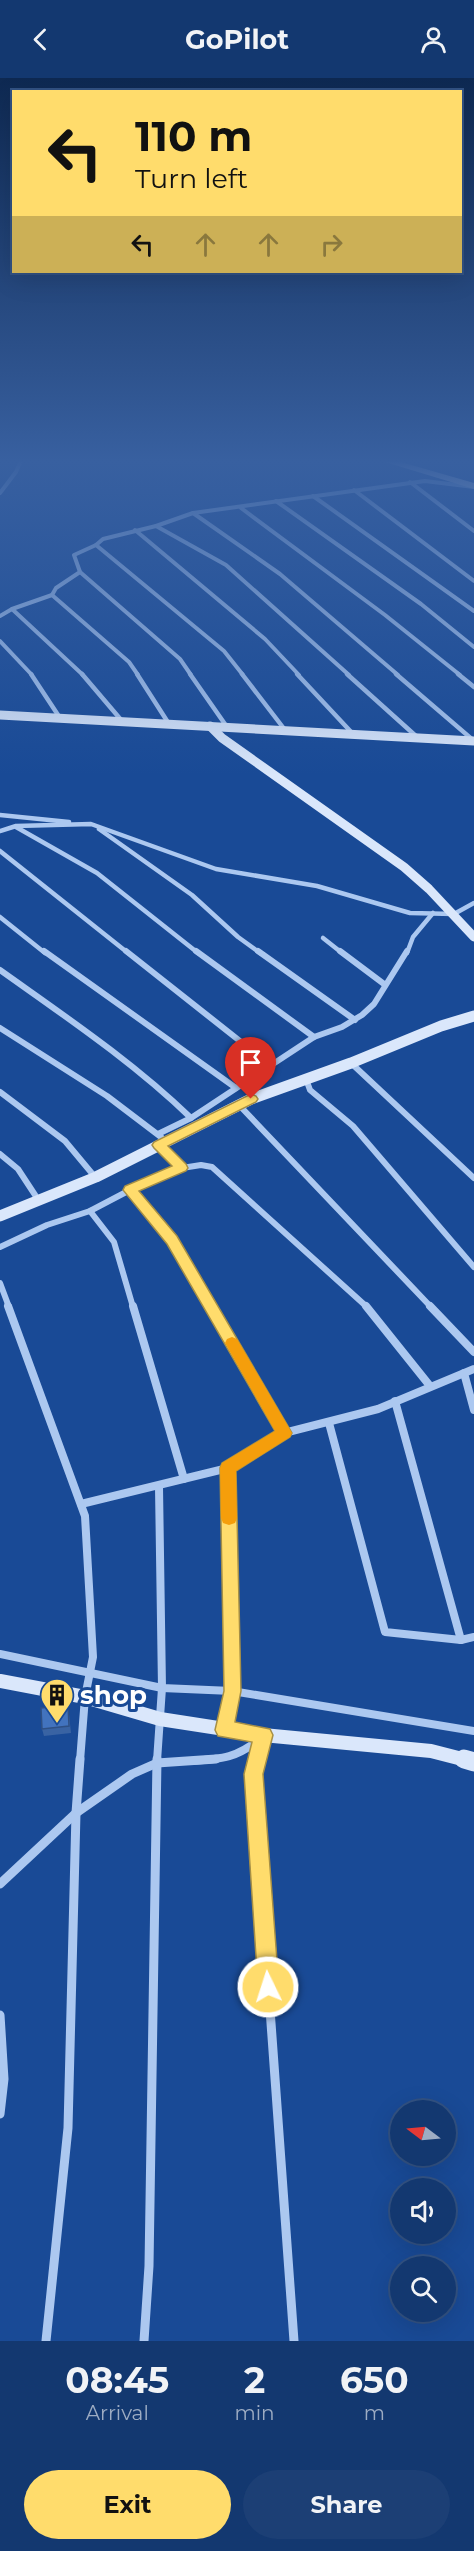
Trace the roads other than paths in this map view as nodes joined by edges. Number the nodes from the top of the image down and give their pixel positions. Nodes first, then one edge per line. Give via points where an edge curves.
1 (77, 564) edge
2 (118, 564) edge
3 (175, 564) edge
4 (223, 564) edge
5 (265, 564) edge
6 (315, 564) edge
7 (364, 564) edge
8 (408, 564) edge
9 (451, 564) edge
10 (80, 572) junction
11 (474, 581) edge
12 (52, 595) junction
13 (12, 609) junction
14 (474, 611) edge
15 (0, 616) edge
16 (0, 641) edge
17 (474, 646) edge
18 (474, 687) edge
19 (0, 715) edge
20 (60, 718) junction
21 (122, 721) junction
22 (169, 724) junction
23 (210, 726) junction
24 (227, 727) junction
25 (286, 731) junction
26 (353, 734) junction
27 (417, 737) junction
28 (473, 741) edge
29 (0, 815) edge
30 (91, 824) junction
31 (16, 826) junction
32 (0, 831) edge
33 (0, 851) edge
34 (474, 903) edge
35 (433, 913) junction
36 (454, 914) junction
37 (0, 917) edge
38 (474, 937) edge
39 (322, 938) dead end
40 (0, 970) edge
41 (384, 984) junction
42 (474, 1016) edge
43 (356, 1020) junction
44 (0, 1028) edge
45 (314, 1037) junction
46 (351, 1063) junction
47 (269, 1064) junction
48 (306, 1079) junction
49 (236, 1088) junction
50 (0, 1092) edge
51 (239, 1105) junction
52 (191, 1118) junction
53 (161, 1140) junction
54 (0, 1154) edge
55 (182, 1168) junction
56 (96, 1177) junction
57 (474, 1178) edge
58 (130, 1190) junction
59 (40, 1202) junction
60 (90, 1212) junction
61 (0, 1216) edge
62 (0, 1247) edge
63 (474, 1268) edge
64 (0, 1283) edge
65 (474, 1352) edge
66 (474, 1369) edge
67 (464, 1373) junction
68 (430, 1386) junction
69 (395, 1401) junction
70 (474, 1410) edge
71 (329, 1423) junction
72 (284, 1433) junction
73 (228, 1468) junction
74 (184, 1479) junction
75 (159, 1487) junction
76 (81, 1504) junction
77 (474, 1637) edge
78 (460, 1640) junction
79 (0, 1654) edge
80 (89, 1674) junction
81 (0, 1681) edge
82 (162, 1688) junction
83 (232, 1691) junction
84 (84, 1697) junction
85 (160, 1719) junction
86 (225, 1730) junction
87 (474, 1731) edge
88 (263, 1735) junction
89 (157, 1762) junction
90 (474, 1762) edge
91 (76, 1813) junction
92 (0, 1884) edge
93 (0, 2015) edge
94 (0, 2114) edge
95 (46, 2341) edge
96 (144, 2341) edge
97 (294, 2341) edge

1 - 10 street
2 - 25 street via 224,651
3 - 26 street via 265,639
4 - 27 street
5 - 28 street
6 - 18 street
7 - 17 street
8 - 14 street
9 - 11 street
10 - 12 street
10 - 24 street via 180,659
12 - 13 street
12 - 22 street via 129,662
13 - 15 street
13 - 21 street via 75,666
16 - 20 street via 27,668
19 - 20 street
20 - 21 street
21 - 22 street
22 - 23 street
23 - 24 street
23 - 36 street via 397,861
24 - 25 street
25 - 26 street
26 - 27 street
27 - 28 street
29 - 30 street
30 - 31 street
30 - 35 street via 216,869 317,886 410,913
30 - 43 street via 192,895 238,937
31 - 32 street
31 - 45 street via 97,873
33 - 47 street
34 - 36 street
35 - 36 street
35 - 41 street
36 - 38 street
37 - 49 street
39 - 41 street
40 - 52 street via 101,1042
41 - 43 street via 374,1004
42 - 46 street
43 - 45 street
44 - 53 street via 107,1096
45 - 47 street
46 - 48 street
46 - 57 street
47 - 49 street
48 - 51 street
48 - 63 street via 310,1090 353,1126
49 - 52 street
50 - 56 street via 65,1141
51 - 53 street
51 - 65 street
52 - 53 street
53 - 55 street
53 - 56 street
54 - 59 street via 18,1169
55 - 58 street
55 - 68 street via 212,1167 365,1305
56 - 59 street
58 - 60 street
58 - 72 street via 172,1240
59 - 61 street
60 - 62 street via 46,1225
60 - 74 street via 114,1242
64 - 76 street
66 - 67 street
67 - 68 street
67 - 70 street
68 - 69 street
69 - 71 street
69 - 78 street
71 - 72 street
71 - 78 street via 385,1632
72 - 73 street
73 - 74 street
73 - 83 street
74 - 75 street
75 - 76 street
75 - 82 street
76 - 80 street via 86,1516 93,1657
77 - 78 street
79 - 80 street
80 - 82 street
80 - 84 street
81 - 84 street
82 - 83 street
82 - 85 street
83 - 86 street
83 - 87 street
84 - 85 street
84 - 91 street
85 - 86 street
85 - 89 street
86 - 88 street
88 - 89 street via 246,1751 224,1759
88 - 90 street via 431,1751
88 - 97 street via 253,1774
89 - 91 street via 132,1774
89 - 96 street via 149,2266
91 - 92 street
91 - 95 street via 68,2128
93 - 94 street via 4,2079

